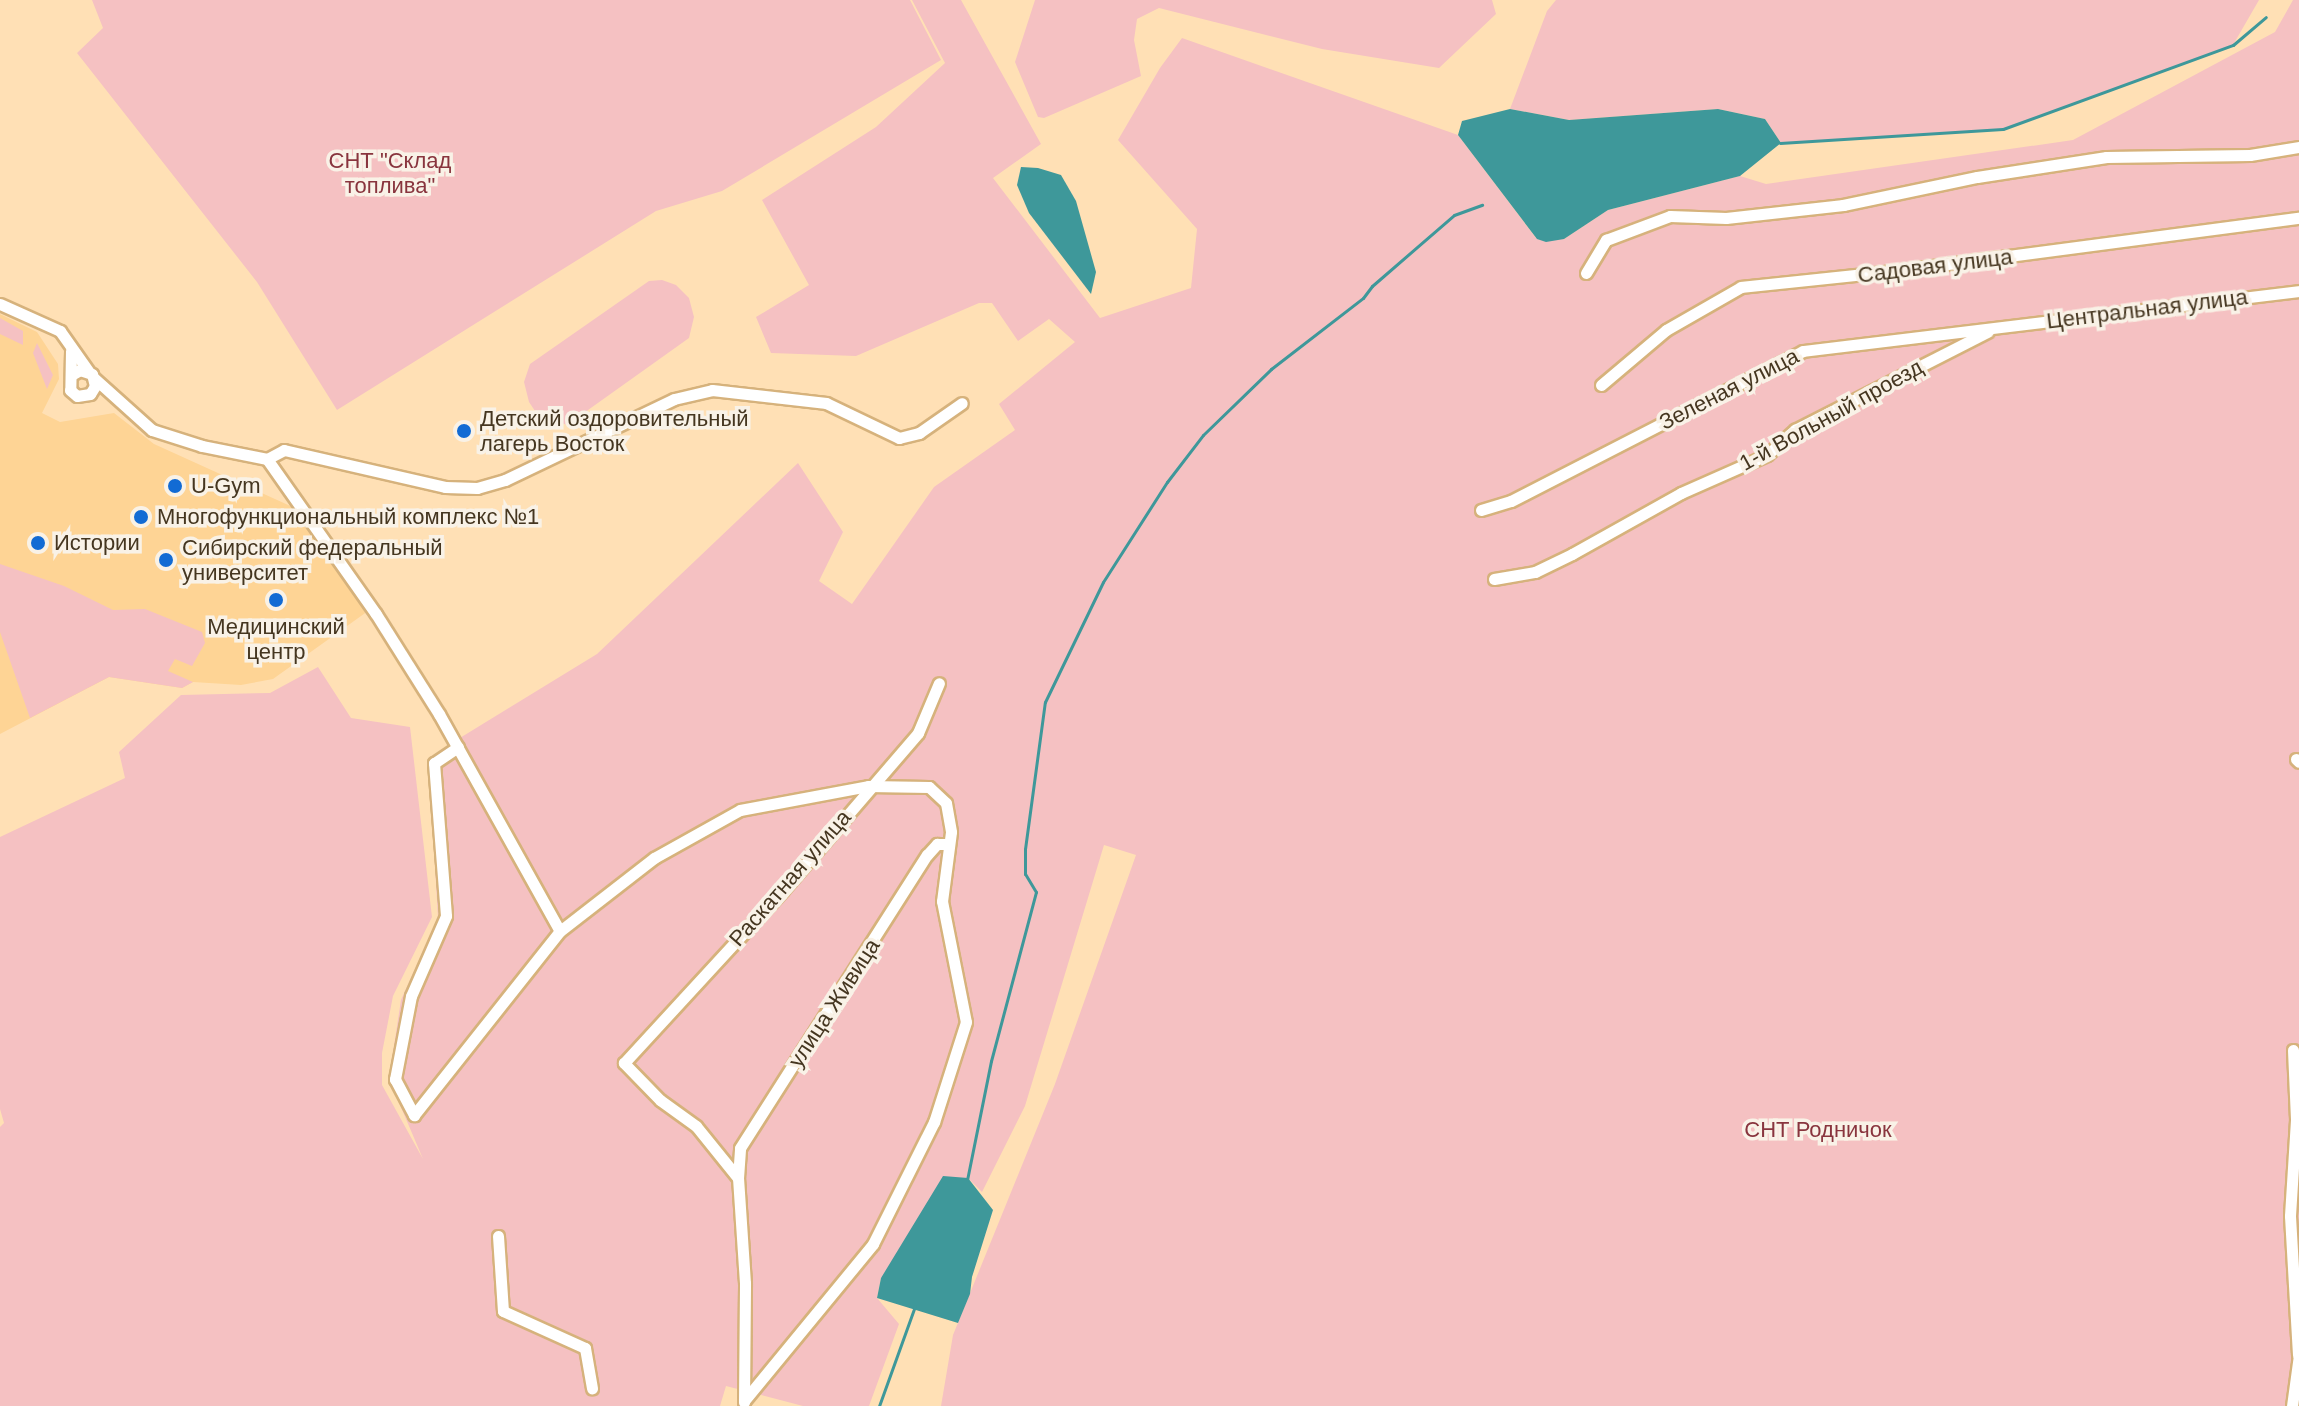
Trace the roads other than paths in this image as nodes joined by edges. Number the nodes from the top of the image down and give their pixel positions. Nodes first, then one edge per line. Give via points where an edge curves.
1 (2299, 147) edge
2 (2299, 218) edge
3 (1586, 273) dead end
4 (2299, 291) edge
5 (0, 304) edge
6 (1995, 328) junction
7 (71, 351) junction
8 (73, 374) junction
9 (92, 375) junction
10 (1601, 385) dead end
11 (90, 394) junction
12 (113, 396) junction
13 (962, 403) dead end
14 (267, 459) junction
15 (1481, 510) dead end
16 (1494, 579) dead end
17 (939, 683) dead end
18 (458, 747) junction
19 (868, 786) junction
20 (949, 844) junction
21 (560, 931) junction
22 (2293, 1050) dead end
23 (738, 1178) junction
24 (498, 1236) dead end
25 (2298, 1355) edge
26 (592, 1388) dead end
27 (743, 1404) edge
28 (2292, 1406) edge

1 - 3 street via 2236,156 2106,157 1843,205 1726,218 1670,216 1606,240
2 - 10 street, Садовая улица via 1741,287 1666,330
4 - 6 street, Центральная улица
5 - 7 street via 60,331
6 - 15 street, Зеленая улица via 1803,351 1511,501
6 - 16 street, 1-й Вольный проезд via 1795,430 1767,455 1681,493 1572,554 1535,572
7 - 8 street
7 - 9 street
8 - 9 street
8 - 11 street via 68,386 73,394
9 - 11 street via 95,386
9 - 12 street
11 - 12 street
12 - 14 street via 152,430
13 - 14 street via 919,433 899,438 826,403 712,390 674,399 505,480 477,488 445,487 284,450
14 - 18 street via 376,614
17 - 19 street, Раскатная улица via 918,733
18 - 21 street
18 - 21 street via 434,763 446,916 411,996 395,1079 414,1115
19 - 20 street via 929,787 946,803
19 - 21 street via 740,810 654,858
19 - 23 street, Раскатная улица via 783,890 624,1063 660,1100 696,1126
20 - 23 street, улица Живица via 937,844 927,855 740,1148
20 - 27 street via 942,901 966,1022 934,1122 873,1244
22 - 25 street via 2296,1120 2290,1216
23 - 27 street, улица Живица via 745,1283
24 - 26 street via 503,1311 585,1348
25 - 28 street

